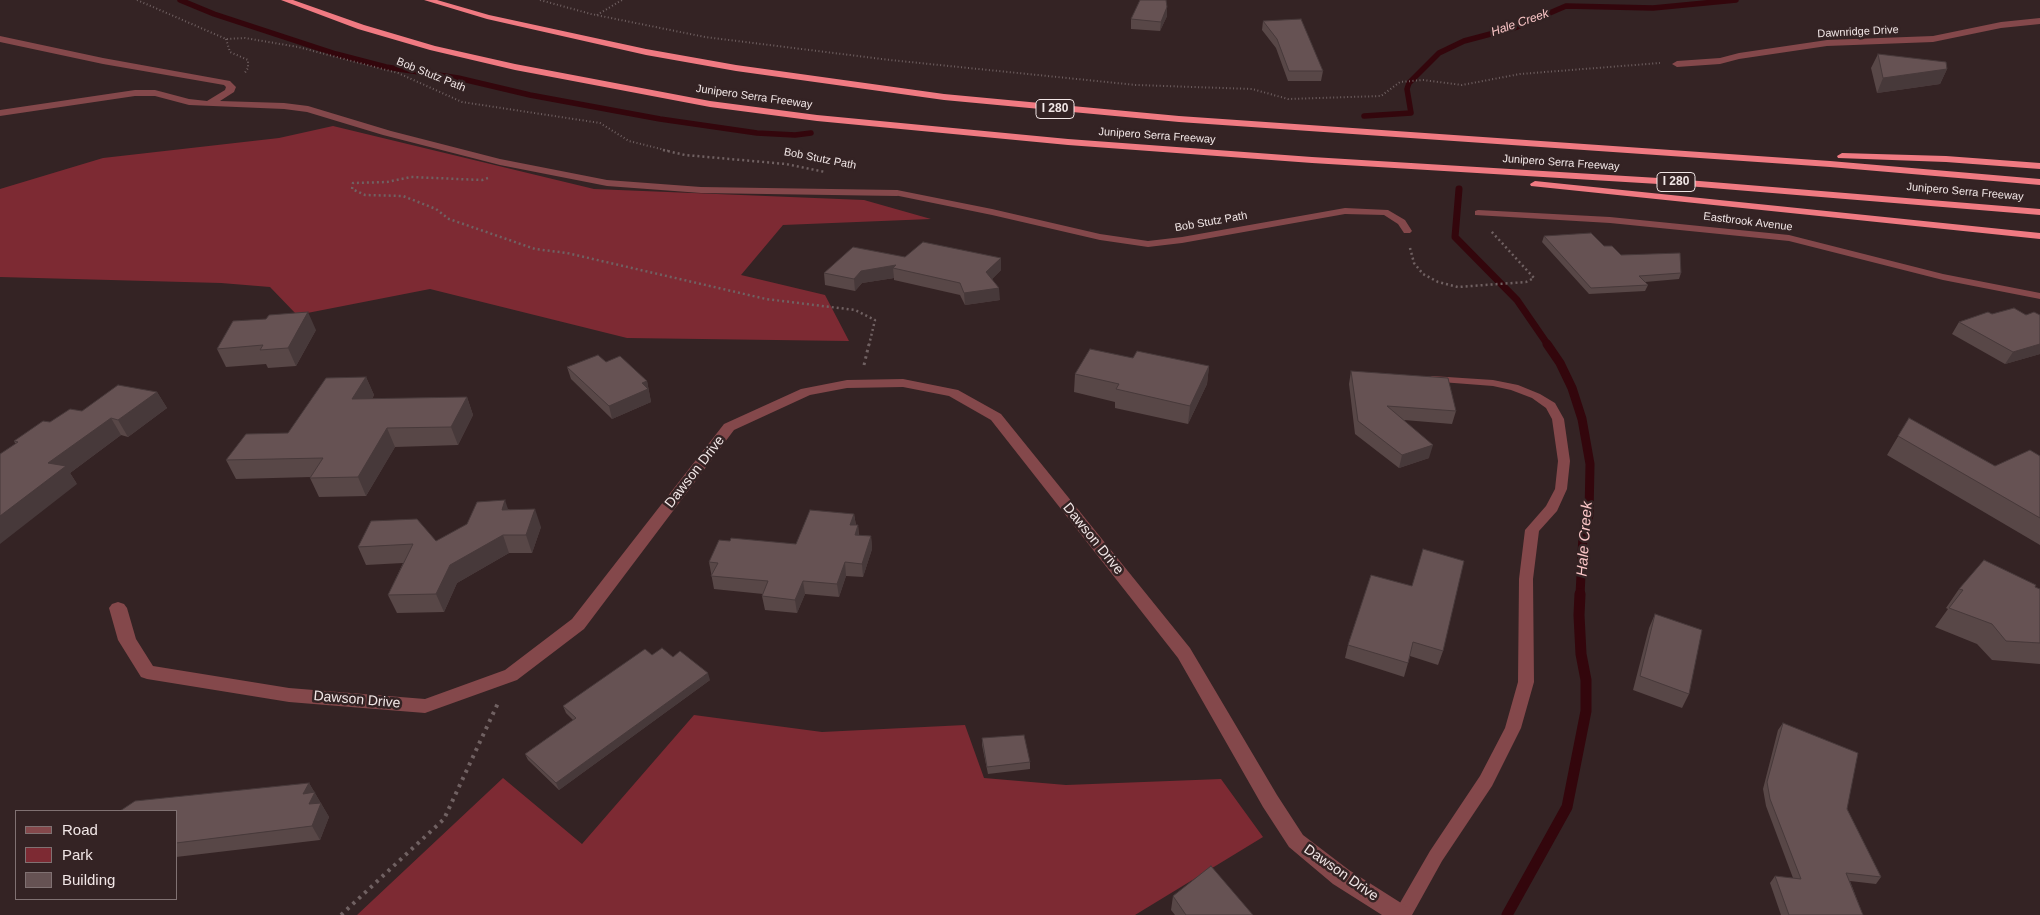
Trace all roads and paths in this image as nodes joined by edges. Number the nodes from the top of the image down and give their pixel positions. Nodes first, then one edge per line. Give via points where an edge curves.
1 (137, 0) edge
2 (285, 0) edge
3 (428, 0) edge
4 (540, 0) edge
5 (622, 0) edge
6 (596, 15) junction
7 (2040, 21) edge
8 (0, 39) edge
9 (226, 39) junction
10 (1677, 64) joint
11 (231, 86) junction
12 (209, 104) junction
13 (0, 113) edge
14 (1691, 154) junction
15 (1312, 160) junction
16 (2040, 166) edge
17 (486, 173) dead end
18 (833, 174) dead end
19 (2040, 182) edge
20 (897, 193) joint
21 (2040, 212) edge
22 (1478, 213) joint
23 (1407, 231) joint
24 (2040, 236) edge
25 (2040, 296) edge
26 (1413, 378) edge
27 (859, 383) junction
28 (118, 608) dead end
29 (511, 675) junction
30 (341, 915) edge
31 (1402, 915) edge

1 - 9 path, Bob Stutz Path
2 - 15 highway, Junipero Serra Freeway / I 280 via 433,48 596,84 710,104 946,131
3 - 14 highway, Junipero Serra Freeway / I 280 via 496,19 646,52 944,97 1179,119
4 - 6 path
5 - 6 path
6 - 10 path via 705,37 890,60 1136,85 1252,89 1288,99 1382,96 1400,82 1423,80 1462,85 1520,74 1653,63
7 - 10 street, Dawnridge Drive via 2001,25 1933,39 1827,43 1720,61
8 - 11 street
9 - 11 path via 230,52 248,60 248,68
9 - 18 path, Bob Stutz Path via 245,38 298,47 398,73 462,102 600,123 643,146 685,155 786,164
11 - 12 street via 229,92
12 - 13 street via 155,93 136,93
12 - 20 street via 308,109 500,162 608,183 701,190
14 - 16 highway via 1888,157
14 - 19 highway, Junipero Serra Freeway / I 280
15 - 21 highway, Junipero Serra Freeway / I 280 via 1675,182
15 - 24 highway via 1459,178 1585,188
17 - 27 path via 492,177 482,180 411,177 387,182 353,183 352,188 365,195 403,196 436,209 449,219 535,250 567,253 766,299 855,310 875,320
20 - 23 lane, Bob Stutz Path via 1100,237 1148,244 1345,211 1385,212 1402,222
22 - 23 path via 1478,218 1534,278 1520,283 1474,287 1444,284 1423,274 1414,263
22 - 25 lane, Eastbrook Avenue via 1610,220 1768,235 1943,277
26 - 31 lane via 1492,383 1536,396 1551,406 1558,419 1564,461 1562,489 1552,508 1532,530 1526,579 1526,682 1513,728 1486,781 1436,856
27 - 29 street, Dawson Drive via 806,392 729,427 578,624
27 - 31 street, Dawson Drive via 903,382 953,393 996,417 1184,653 1296,841 1341,877
28 - 29 street, Dawson Drive via 127,640 147,672 289,694 425,706
29 - 30 path via 444,819

